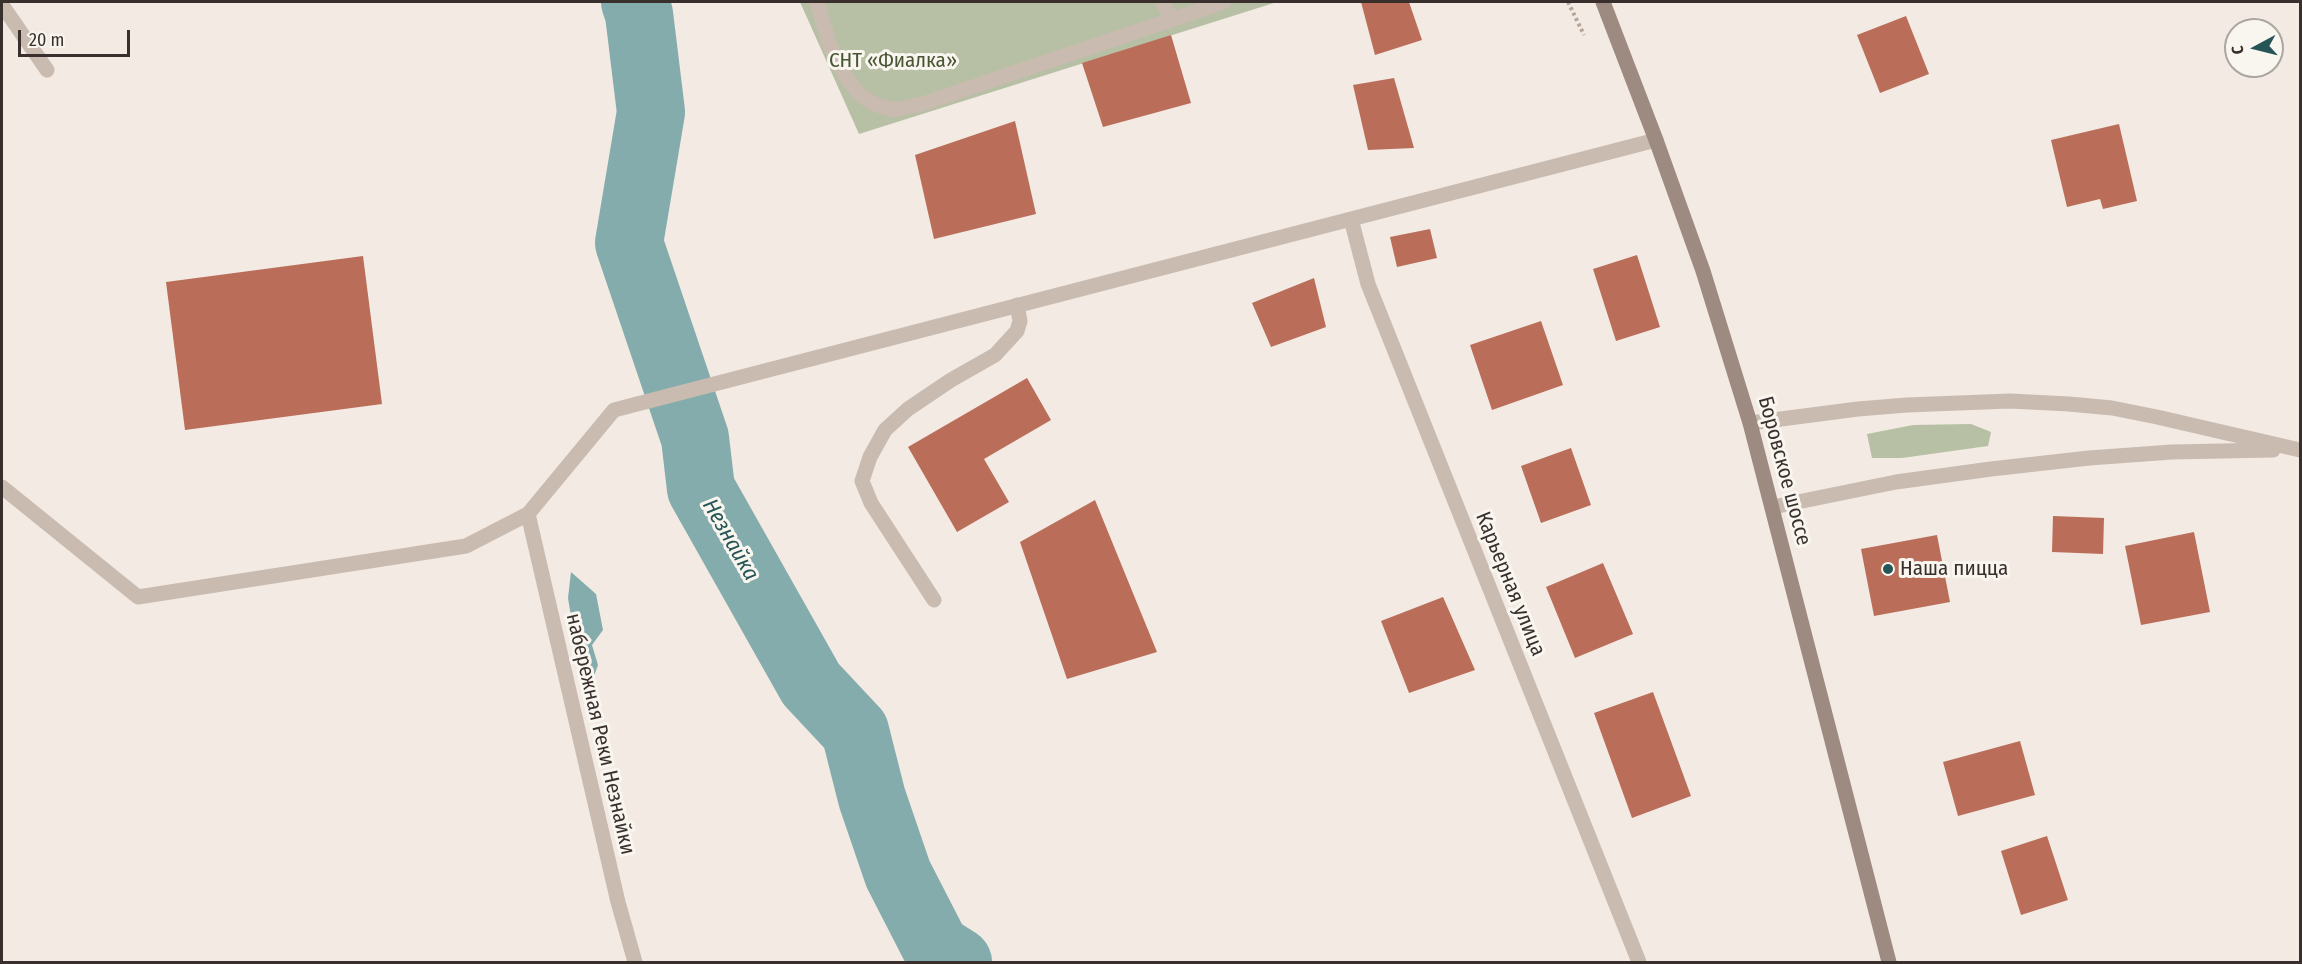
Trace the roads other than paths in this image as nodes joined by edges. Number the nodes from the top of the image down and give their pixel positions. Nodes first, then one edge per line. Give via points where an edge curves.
1 (817, 2) edge
2 (1162, 2) edge
3 (1224, 2) edge
4 (1603, 2) edge
5 (2, 5) edge
6 (1172, 19) junction
7 (47, 70) dead end
8 (1656, 140) junction
9 (1351, 219) junction
10 (1017, 305) junction
11 (1750, 423) junction
12 (2296, 449) edge
13 (2, 487) edge
14 (1773, 507) junction
15 (528, 514) junction
16 (934, 600) dead end
17 (635, 963) edge
18 (1639, 963) edge
19 (1889, 963) edge

1 - 6 street via 830,46 845,76 860,95 895,110
2 - 6 street
3 - 6 street
4 - 8 main road, Боровское шоссе
5 - 7 street
8 - 9 street
8 - 11 main road, Боровское шоссе via 1703,271
9 - 10 street
9 - 18 street, Карьерная улица via 1368,285
10 - 15 street via 614,410
10 - 16 street via 1017,332 995,355 908,409 885,430 862,481 871,503
11 - 12 street via 1858,409 2010,401 2112,408
11 - 14 main road, Боровское шоссе
12 - 14 street via 2172,452 2002,468 1896,482
13 - 15 street via 138,597 466,546
14 - 19 main road, Боровское шоссе
15 - 17 street, набережная Реки Незнайки

